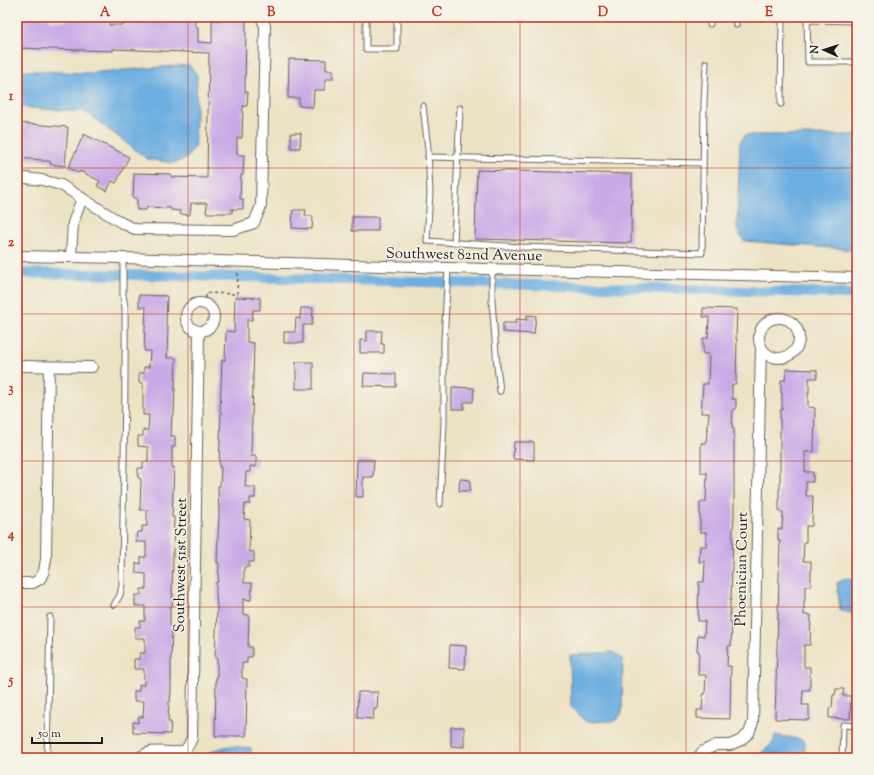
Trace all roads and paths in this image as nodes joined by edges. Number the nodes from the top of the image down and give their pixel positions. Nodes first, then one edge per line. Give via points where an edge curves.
1 (261, 17) edge
2 (366, 17) edge
3 (397, 17) edge
4 (710, 17) edge
5 (736, 17) edge
6 (782, 17) edge
7 (807, 18) edge
8 (857, 21) edge
9 (710, 24) dead end
10 (736, 25) dead end
11 (857, 62) edge
12 (706, 63) dead end
13 (781, 104) dead end
14 (423, 106) dead end
15 (460, 108) dead end
16 (428, 157) junction
17 (458, 157) junction
18 (703, 163) junction
19 (17, 177) edge
20 (82, 198) junction
21 (454, 243) junction
22 (17, 256) edge
23 (71, 257) junction
24 (123, 258) junction
25 (448, 268) junction
26 (238, 269) dead end
27 (493, 274) junction
28 (857, 278) edge
29 (206, 298) dead end
30 (199, 331) dead end
31 (760, 346) junction
32 (17, 366) edge
33 (49, 367) junction
34 (92, 367) dead end
35 (500, 391) dead end
36 (440, 504) dead end
37 (17, 583) edge
38 (114, 605) dead end
39 (50, 617) dead end
40 (857, 726) edge
41 (47, 758) edge
42 (140, 758) edge
43 (698, 758) edge
44 (842, 758) edge

1 - 20 street via 265,26 261,206 254,223 233,230 135,229
2 - 3 lane via 366,49 397,49
4 - 9 lane
5 - 10 lane
6 - 13 lane
7 - 8 lane
7 - 11 lane via 808,62
12 - 18 lane
14 - 16 lane
15 - 17 lane
16 - 17 lane
16 - 21 lane via 430,193 427,241
17 - 18 lane
17 - 21 lane
18 - 21 lane via 702,253 521,248
19 - 20 street via 61,185
20 - 23 street via 73,223
22 - 23 street, Southwest 82nd Avenue
23 - 24 street, Southwest 82nd Avenue
24 - 25 street, Southwest 82nd Avenue
24 - 38 lane via 126,379 122,585
25 - 27 street, Southwest 82nd Avenue
25 - 36 lane
26 - 29 path via 237,294 206,293
27 - 28 street, Southwest 82nd Avenue
27 - 35 lane via 492,296
30 - 42 street, Southwest 51st Street via 192,738 185,750 148,752
31 - 31 street, Phoenician Court via 771,357 787,357 798,346 798,330 787,319 772,319 761,330
31 - 43 street, Phoenician Court via 753,722 749,732 741,740 730,745 716,745 702,752
32 - 33 street
33 - 34 street
33 - 37 street via 46,559 40,579 33,583
39 - 41 lane
40 - 44 lane via 843,725

